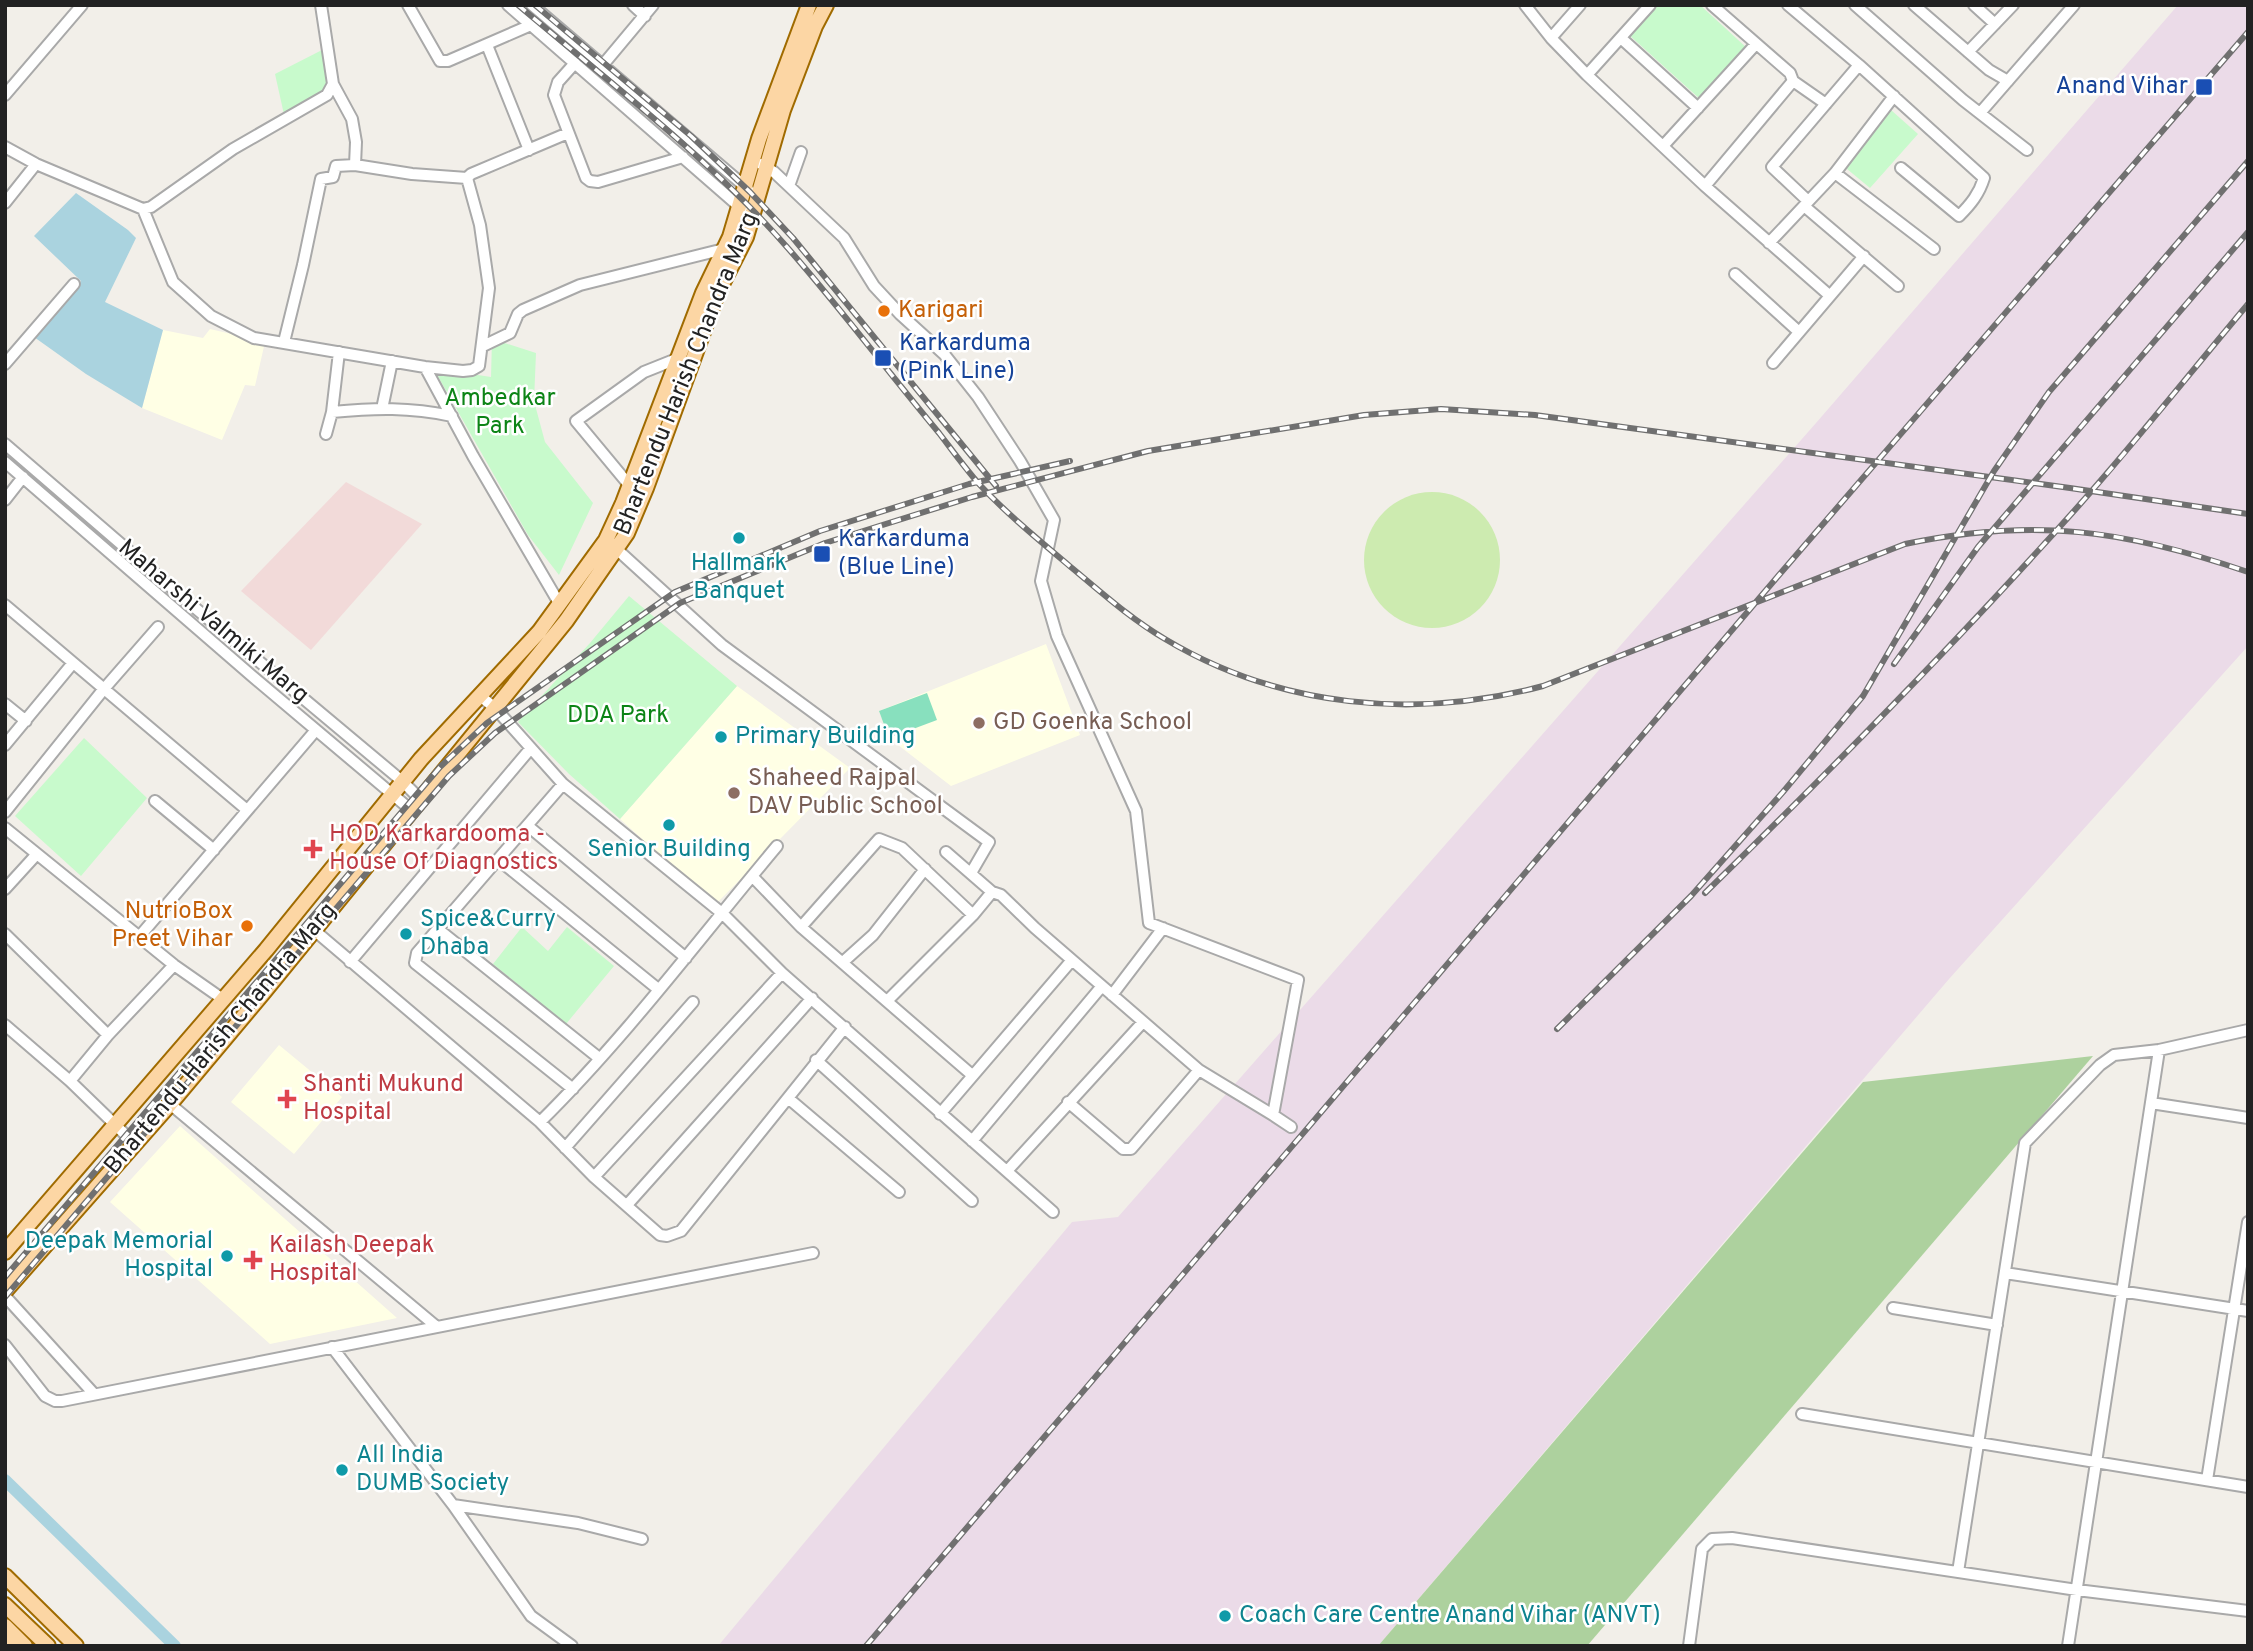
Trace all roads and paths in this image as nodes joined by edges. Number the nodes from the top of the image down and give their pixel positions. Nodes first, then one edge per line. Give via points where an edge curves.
1 (64, 5) edge
2 (82, 5) edge
3 (321, 5) edge
4 (408, 5) edge
5 (508, 5) edge
6 (532, 5) edge
7 (632, 5) edge
8 (653, 5) edge
9 (809, 5) edge
10 (826, 5) edge
11 (1525, 5) edge
12 (1580, 5) edge
13 (1650, 5) edge
14 (1712, 5) edge
15 (1788, 5) edge
16 (1855, 5) edge
17 (1914, 5) edge
18 (1974, 5) edge
19 (2013, 5) edge
20 (2074, 5) edge
21 (74, 15) junction
22 (645, 16) junction
23 (1995, 24) junction
24 (531, 25) junction
25 (1551, 38) junction
26 (1622, 39) junction
27 (1756, 44) junction
28 (487, 45) junction
29 (1968, 52) junction
30 (575, 63) junction
31 (1859, 65) junction
32 (602, 66) junction
33 (1587, 75) junction
34 (1793, 81) junction
35 (2007, 81) junction
36 (333, 84) junction
37 (5, 95) edge
38 (1894, 96) junction
39 (1826, 104) junction
40 (1698, 108) junction
41 (1980, 113) junction
42 (568, 133) junction
43 (1662, 146) junction
44 (5, 147) edge
45 (529, 150) junction
46 (2027, 150) dead end
47 (801, 152) dead end
48 (683, 157) junction
49 (753, 159) junction
50 (36, 164) junction
51 (355, 165) junction
52 (766, 167) junction
53 (1901, 168) dead end
54 (1835, 173) junction
55 (467, 178) junction
56 (745, 186) junction
57 (789, 186) junction
58 (1705, 186) junction
59 (758, 197) junction
60 (5, 203) edge
61 (1806, 203) junction
62 (739, 206) junction
63 (143, 209) junction
64 (751, 218) junction
65 (1769, 243) junction
66 (724, 249) junction
67 (1934, 249) dead end
68 (1864, 256) junction
69 (1735, 274) dead end
70 (74, 284) dead end
71 (1898, 286) dead end
72 (1829, 295) junction
73 (1799, 332) junction
74 (284, 342) junction
75 (483, 346) junction
76 (339, 352) junction
77 (679, 358) junction
78 (392, 361) junction
79 (1773, 363) dead end
80 (5, 364) edge
81 (425, 367) junction
82 (382, 409) junction
83 (332, 412) junction
84 (452, 416) junction
85 (326, 434) dead end
86 (5, 444) edge
87 (5, 462) edge
88 (23, 477) junction
89 (630, 486) junction
90 (5, 500) edge
91 (611, 544) junction
92 (559, 603) junction
93 (6, 606) edge
94 (158, 627) dead end
95 (73, 663) junction
96 (103, 690) junction
97 (478, 695) junction
98 (5, 704) edge
99 (495, 708) junction
100 (26, 721) junction
101 (316, 730) junction
102 (5, 745) edge
103 (531, 748) junction
104 (402, 781) junction
105 (564, 784) junction
106 (392, 794) junction
107 (155, 801) dead end
108 (416, 805) junction
109 (247, 810) junction
110 (5, 812) edge
111 (528, 826) junction
112 (5, 828) edge
113 (777, 846) dead end
114 (214, 850) junction
115 (946, 852) dead end
116 (36, 855) junction
117 (499, 860) junction
118 (925, 869) junction
119 (971, 873) junction
120 (752, 876) junction
121 (5, 888) edge
122 (992, 892) junction
123 (723, 914) junction
124 (973, 915) junction
125 (801, 926) junction
126 (1163, 928) junction
127 (314, 930) junction
128 (439, 930) junction
129 (5, 934) edge
130 (138, 937) junction
131 (686, 958) junction
132 (1072, 960) junction
133 (350, 962) junction
134 (843, 962) junction
135 (174, 965) junction
136 (782, 973) junction
137 (1102, 986) junction
138 (658, 989) junction
139 (1112, 995) junction
140 (812, 998) junction
141 (223, 1000) junction
142 (887, 1001) junction
143 (693, 1002) dead end
144 (1143, 1022) junction
145 (5, 1025) edge
146 (845, 1027) junction
147 (2248, 1030) edge
148 (108, 1035) junction
149 (2159, 1050) junction
150 (599, 1058) junction
151 (816, 1060) junction
152 (1199, 1070) junction
153 (972, 1075) junction
154 (70, 1081) junction
155 (573, 1089) junction
156 (788, 1098) junction
157 (1068, 1102) junction
158 (2151, 1103) junction
159 (170, 1104) junction
160 (940, 1114) junction
161 (1273, 1115) junction
162 (2248, 1118) edge
163 (540, 1122) junction
164 (115, 1126) junction
165 (1291, 1127) dead end
166 (972, 1141) junction
167 (134, 1143) junction
168 (565, 1148) junction
169 (1007, 1171) junction
170 (594, 1177) junction
171 (899, 1192) dead end
172 (972, 1201) dead end
173 (627, 1205) junction
174 (1053, 1213) dead end
175 (2248, 1222) edge
176 (5, 1252) edge
177 (813, 1253) dead end
178 (2005, 1273) junction
179 (2122, 1291) junction
180 (5, 1294) edge
181 (1893, 1308) dead end
182 (2234, 1309) junction
183 (2248, 1311) edge
184 (1997, 1325) junction
185 (437, 1327) junction
186 (5, 1345) edge
187 (332, 1348) junction
188 (94, 1394) junction
189 (1801, 1414) dead end
190 (1978, 1443) junction
191 (2096, 1462) junction
192 (2207, 1480) junction
193 (2248, 1487) edge
194 (453, 1505) junction
195 (642, 1539) dead end
196 (1958, 1572) junction
197 (5, 1576) edge
198 (2077, 1590) junction
199 (5, 1605) edge
200 (2248, 1611) edge
201 (5, 1626) edge
202 (5, 1641) edge
203 (10, 1646) edge
204 (26, 1646) edge
205 (48, 1646) edge
206 (76, 1646) edge
207 (572, 1646) edge
208 (1689, 1646) edge
209 (2068, 1646) edge

1 - 21 street
2 - 21 street
3 - 36 street
4 - 28 street via 440,61
5 - 24 street
6 - 32 street
7 - 22 street
8 - 22 street
9 - 49 main road, Bhartendu Harish Chandra Marg
10 - 52 main road, Bhartendu Harish Chandra Marg via 783,110
11 - 25 street
12 - 25 street
13 - 26 street
14 - 27 street
15 - 31 street
16 - 41 street
17 - 29 street
18 - 23 street
19 - 23 street
20 - 35 street
21 - 37 street
22 - 32 street
23 - 29 street
24 - 28 street
24 - 30 street
25 - 33 street
26 - 33 street
26 - 40 street
27 - 34 street
27 - 40 street
28 - 45 street
29 - 35 street
30 - 42 street via 554,95
30 - 48 street
31 - 38 street
31 - 39 street
32 - 56 street
33 - 43 street
34 - 39 street
34 - 58 street
35 - 41 street
36 - 51 street via 352,119
36 - 63 street via 322,99 233,149 157,204
38 - 53 street via 1984,178 1972,203 1959,216
38 - 54 street
39 - 61 street via 1772,167
40 - 43 street
41 - 46 street
42 - 45 street
42 - 48 street via 586,178 594,182
43 - 58 street
44 - 50 street
45 - 55 street
47 - 57 street
48 - 62 street
49 - 52 street
49 - 56 main road, Bhartendu Harish Chandra Marg
50 - 60 street
50 - 63 street
51 - 55 street
51 - 74 street via 337,166 333,177 321,179
52 - 57 street
52 - 59 main road, Bhartendu Harish Chandra Marg
54 - 61 street
54 - 67 street
55 - 75 street via 480,225 489,288
56 - 59 street
56 - 62 main road, Bhartendu Harish Chandra Marg
57 - 126 street via 844,238 874,286 944,354 978,397 1054,520 1041,581 1057,636 1136,811 1149,923
58 - 65 street
59 - 64 main road, Bhartendu Harish Chandra Marg
61 - 65 street
61 - 68 street
62 - 64 street
62 - 66 main road, Bhartendu Harish Chandra Marg
63 - 74 street via 173,282 190,299 211,316 254,338
64 - 91 main road, Bhartendu Harish Chandra Marg via 717,294 627,533
65 - 72 street
66 - 75 street via 564,291 523,310 510,333
66 - 77 main road, Bhartendu Harish Chandra Marg
68 - 71 street
68 - 72 street
69 - 73 street
70 - 80 street
72 - 73 street
73 - 79 street
74 - 76 street
75 - 81 street via 479,366 472,370
76 - 78 street
76 - 83 street
77 - 89 main road, Bhartendu Harish Chandra Marg
77 - 89 street via 645,372 576,421
78 - 81 street
78 - 82 street
81 - 84 street
82 - 83 street
82 - 84 street via 419,409
83 - 85 street
84 - 92 street
86 - 104 street, Maharshi Valmiki Marg
87 - 88 street, Maharshi Valmiki Marg
88 - 90 street
88 - 101 street, Maharshi Valmiki Marg
89 - 91 main road, Bhartendu Harish Chandra Marg
91 - 92 main road, Bhartendu Harish Chandra Marg
91 - 99 main road, Bhartendu Harish Chandra Marg via 566,621
91 - 119 street via 722,645 989,842
92 - 97 main road, Bhartendu Harish Chandra Marg via 539,632
93 - 95 street
94 - 96 street
95 - 96 street
95 - 100 street
96 - 109 street
96 - 110 street
97 - 99 street
97 - 104 main road, Bhartendu Harish Chandra Marg
98 - 100 street
99 - 103 street
99 - 108 main road, Bhartendu Harish Chandra Marg
100 - 102 street
101 - 106 street, Maharshi Valmiki Marg
101 - 109 street
103 - 105 street
103 - 133 street
104 - 106 main road, Bhartendu Harish Chandra Marg
104 - 108 street, Maharshi Valmiki Marg
105 - 111 street
105 - 123 street
106 - 108 street, Maharshi Valmiki Marg
106 - 141 main road, Bhartendu Harish Chandra Marg
107 - 114 street
108 - 127 main road, Bhartendu Harish Chandra Marg
109 - 114 street
111 - 117 street
111 - 131 street
112 - 116 street
113 - 120 street
114 - 130 street
115 - 119 street
116 - 121 street
116 - 130 street
117 - 128 street
117 - 138 street
118 - 124 street
118 - 125 street via 902,848 879,839
118 - 134 street via 873,935
119 - 122 street
120 - 123 street
120 - 125 street
122 - 124 street
122 - 132 street via 1002,895
123 - 131 street
123 - 136 street
124 - 142 street
125 - 134 street
126 - 139 street
126 - 161 street via 1297,980
127 - 133 street
127 - 159 main road, Bhartendu Harish Chandra Marg
128 - 150 street
128 - 155 street via 417,953 415,963
129 - 148 street
130 - 135 street
131 - 138 street
132 - 137 street
132 - 153 street
133 - 163 street
134 - 142 street
135 - 141 street
135 - 148 street
136 - 140 street
136 - 170 street
137 - 139 street
137 - 166 street
138 - 150 street
139 - 144 street
140 - 146 street
140 - 173 street
141 - 164 main road, Bhartendu Harish Chandra Marg
142 - 153 street
143 - 168 street
144 - 152 street
144 - 157 street
145 - 154 street
146 - 151 street
146 - 160 street
147 - 149 street
148 - 154 street
149 - 158 street
149 - 178 street via 2106,1059 2025,1143
150 - 155 street
151 - 156 street
151 - 172 street
152 - 157 street via 1127,1149
152 - 161 street
153 - 160 street
154 - 164 street
155 - 163 street
156 - 171 street
156 - 173 street via 681,1231 660,1235
157 - 169 street
158 - 162 street
158 - 179 street
159 - 167 main road, Bhartendu Harish Chandra Marg
159 - 185 street
160 - 166 street
161 - 165 street
163 - 168 street
164 - 167 street
164 - 176 main road, Bhartendu Harish Chandra Marg
166 - 169 street
167 - 180 main road, Bhartendu Harish Chandra Marg
168 - 170 street
169 - 174 street
170 - 173 street
175 - 182 street
177 - 185 street
178 - 179 street
178 - 184 street
179 - 182 street
179 - 191 street
180 - 188 street
181 - 184 street
182 - 183 street
182 - 192 street
184 - 190 street
185 - 187 street
186 - 188 street via 49,1399
187 - 188 street
187 - 194 street
189 - 190 street
190 - 191 street
190 - 196 street
191 - 192 street
191 - 198 street
192 - 193 street
194 - 195 street via 578,1523
194 - 207 street via 531,1616
196 - 198 street
196 - 208 street via 1732,1538 1712,1539 1702,1549
197 - 206 main road
198 - 200 street
198 - 209 street
199 - 205 main road
201 - 204 main road
202 - 203 main road

